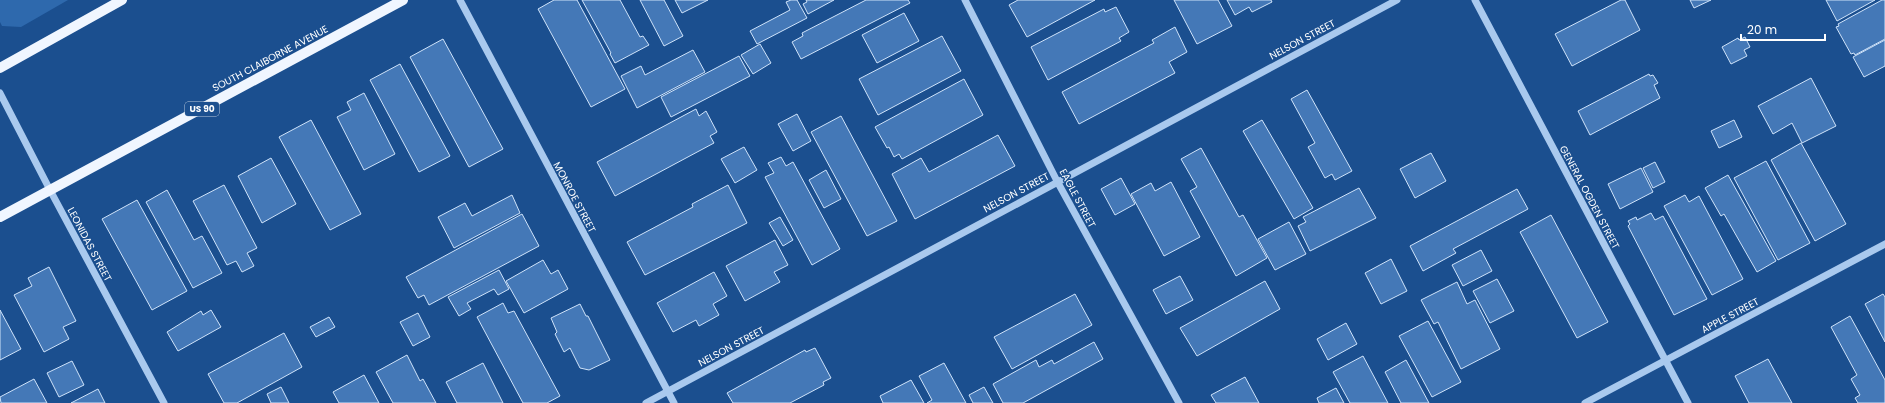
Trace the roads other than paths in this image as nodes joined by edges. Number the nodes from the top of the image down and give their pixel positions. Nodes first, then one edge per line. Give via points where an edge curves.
1 (122, 0) edge
2 (403, 0) edge
3 (460, 0) edge
4 (964, 0) edge
5 (1397, 0) edge
6 (1475, 0) edge
7 (0, 68) edge
8 (0, 93) edge
9 (1058, 181) junction
10 (50, 190) junction
11 (0, 217) edge
12 (1885, 244) edge
13 (1665, 361) junction
14 (668, 392) junction
15 (164, 403) edge
16 (646, 403) edge
17 (674, 403) edge
18 (1179, 403) edge
19 (1585, 403) edge
20 (1688, 403) edge

1 - 7 main road
2 - 10 main road, SOUTH CLAIBORNE AVENUE / US 90
3 - 14 street, MONROE STREET
4 - 9 street, EAGLE STREET
5 - 9 street, NELSON STREET
6 - 13 street, GENERAL OGDEN STREET
8 - 10 street, LEONIDAS STREET
9 - 14 street, NELSON STREET
9 - 18 street, EAGLE STREET
10 - 11 main road, SOUTH CLAIBORNE AVENUE / US 90
10 - 15 street, LEONIDAS STREET
12 - 13 street, APPLE STREET
13 - 19 street, APPLE STREET
13 - 20 street, GENERAL OGDEN STREET
14 - 16 street, NELSON STREET
14 - 17 street, MONROE STREET

